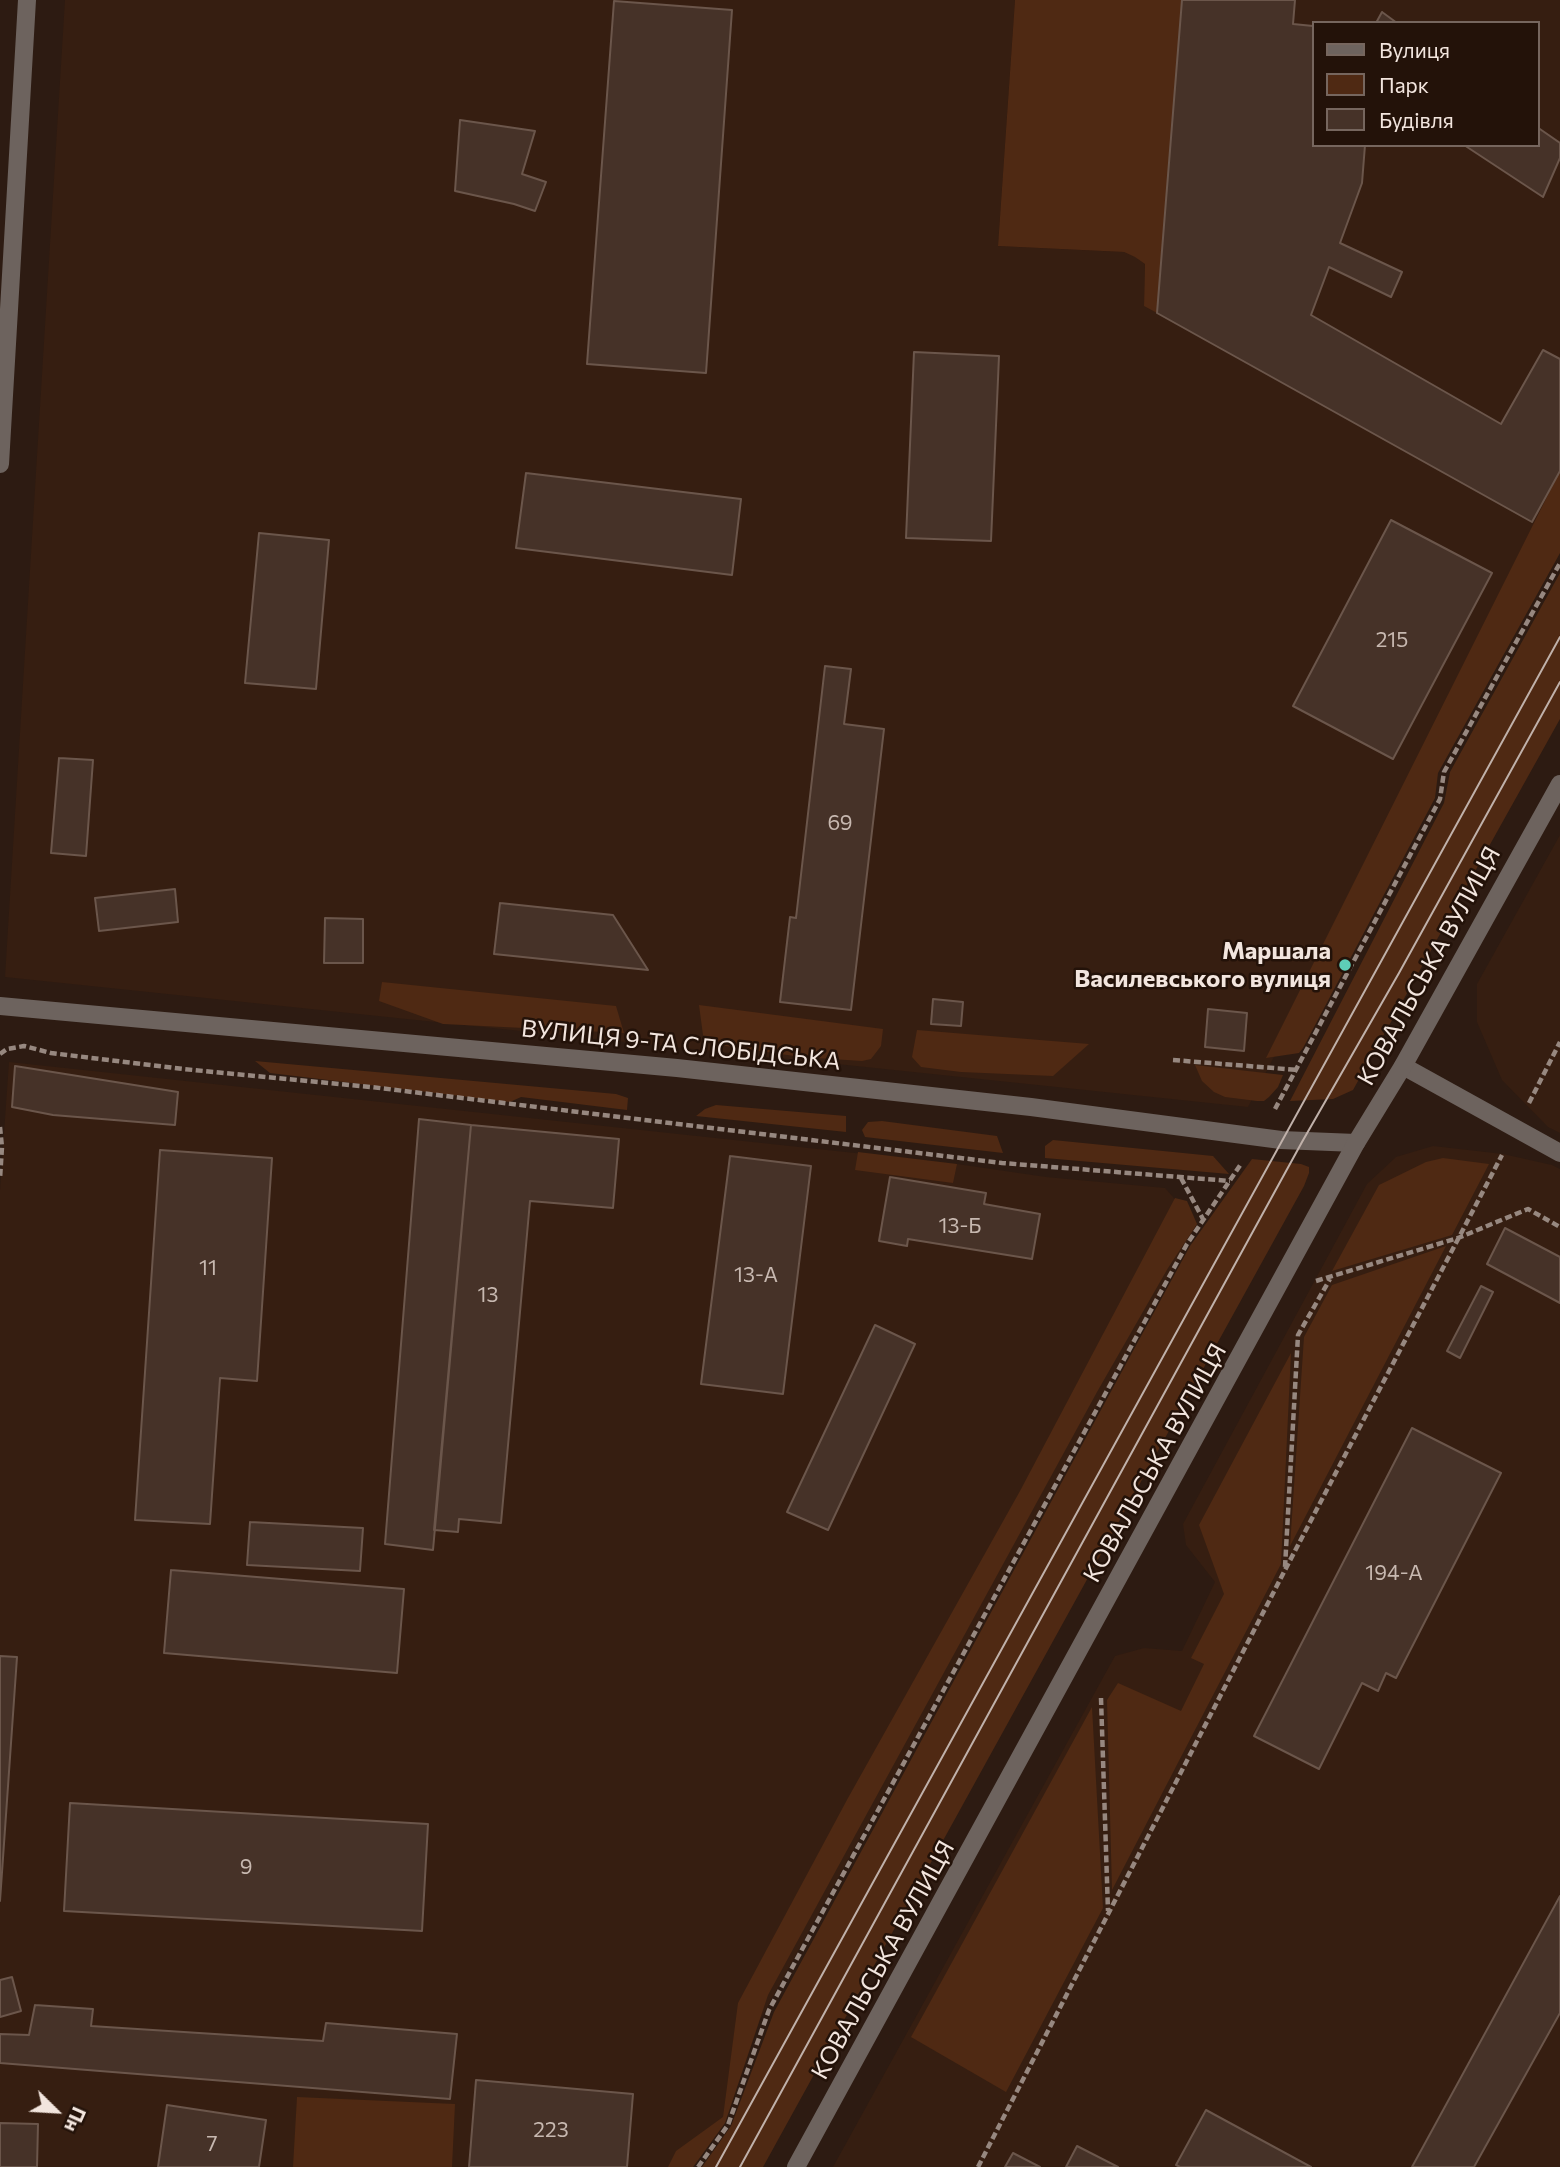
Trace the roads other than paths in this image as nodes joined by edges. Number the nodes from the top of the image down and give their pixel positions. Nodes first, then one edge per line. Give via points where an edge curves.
1 (27, 0) edge
2 (0, 464) edge
3 (1560, 784) edge
4 (0, 1006) edge
5 (1403, 1066) junction
6 (1356, 1143) junction
7 (1560, 1153) edge
8 (796, 2167) edge

1 - 2 street
3 - 5 street, КОВАЛЬСЬКА ВУЛИЦЯ
4 - 6 street, ВУЛИЦЯ 9-ТА СЛОБІДСЬКА via 677,1068 1281,1140
5 - 6 street, КОВАЛЬСЬКА ВУЛИЦЯ
5 - 7 street
6 - 8 street, КОВАЛЬСЬКА ВУЛИЦЯ

